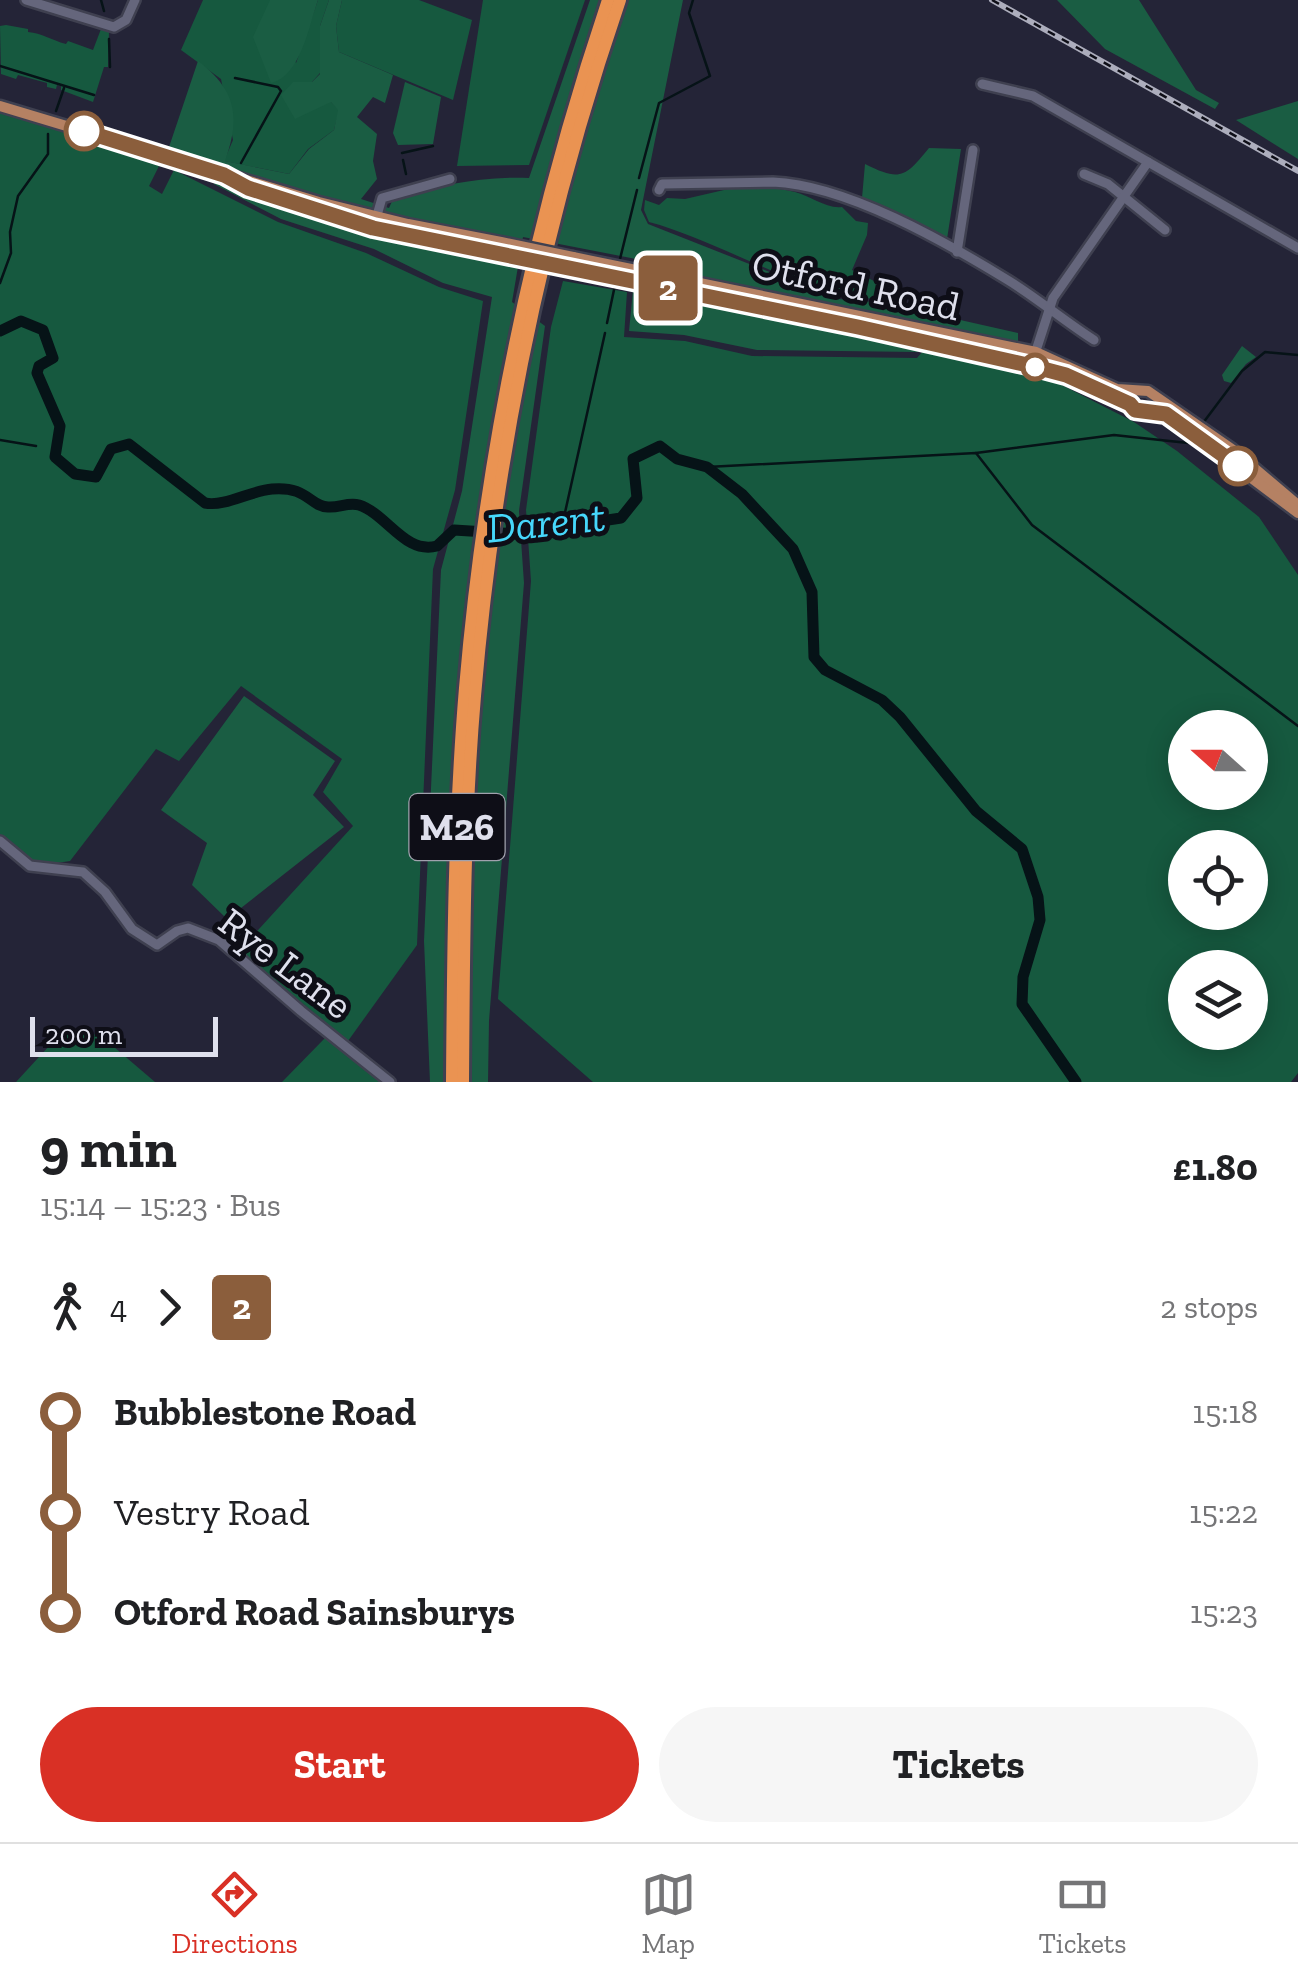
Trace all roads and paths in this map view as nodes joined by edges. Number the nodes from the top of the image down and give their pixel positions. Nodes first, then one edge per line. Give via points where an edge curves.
1 (26, 0) edge
2 (135, 0) edge
3 (608, 0) edge
4 (620, 0) edge
5 (982, 84) dead end
6 (0, 106) edge
7 (972, 150) dead end
8 (1148, 162) junction
9 (1084, 174) dead end
10 (450, 179) dead end
11 (659, 190) dead end
12 (1124, 198) junction
13 (375, 223) junction
14 (1165, 230) dead end
15 (1298, 248) edge
16 (957, 252) junction
17 (572, 262) junction
18 (1050, 312) junction
19 (1094, 340) dead end
20 (1036, 352) junction
21 (1032, 366) junction
22 (1133, 392) junction
23 (1150, 393) junction
24 (1130, 404) junction
25 (1144, 411) junction
26 (493, 499) junction
27 (1298, 506) edge
28 (1298, 513) edge
29 (482, 574) junction
30 (0, 840) edge
31 (390, 1082) edge
32 (452, 1082) edge
33 (463, 1082) edge

1 - 2 street via 113,27 125,22
3 - 26 highway, M26 via 540,236 507,385
4 - 26 highway, M26 via 550,239
5 - 8 street via 1033,96
6 - 13 main road, Otford Road
7 - 16 street
8 - 12 street
8 - 15 street
9 - 12 street
10 - 13 street via 382,198
11 - 16 street via 666,184 788,182 868,206
12 - 14 street
12 - 18 street via 1053,298
13 - 17 main road, Otford Road, bridge
16 - 18 street
17 - 20 main road, Otford Road
17 - 21 main road, Otford Road
18 - 19 street
18 - 20 street
20 - 21 street
20 - 22 main road, Otford Road
21 - 24 main road, Otford Road
22 - 23 main road, Otford Road
22 - 24 main road
23 - 25 main road via 1152,403
23 - 27 main road via 1232,449
24 - 25 main road, Otford Road
25 - 28 main road, Otford Road via 1166,414
26 - 29 highway, M26
29 - 32 highway, M26 via 459,780
29 - 33 highway, M26 via 467,826
30 - 31 street, Rye Lane via 30,866 84,872 132,929 156,945 188,928 219,940

